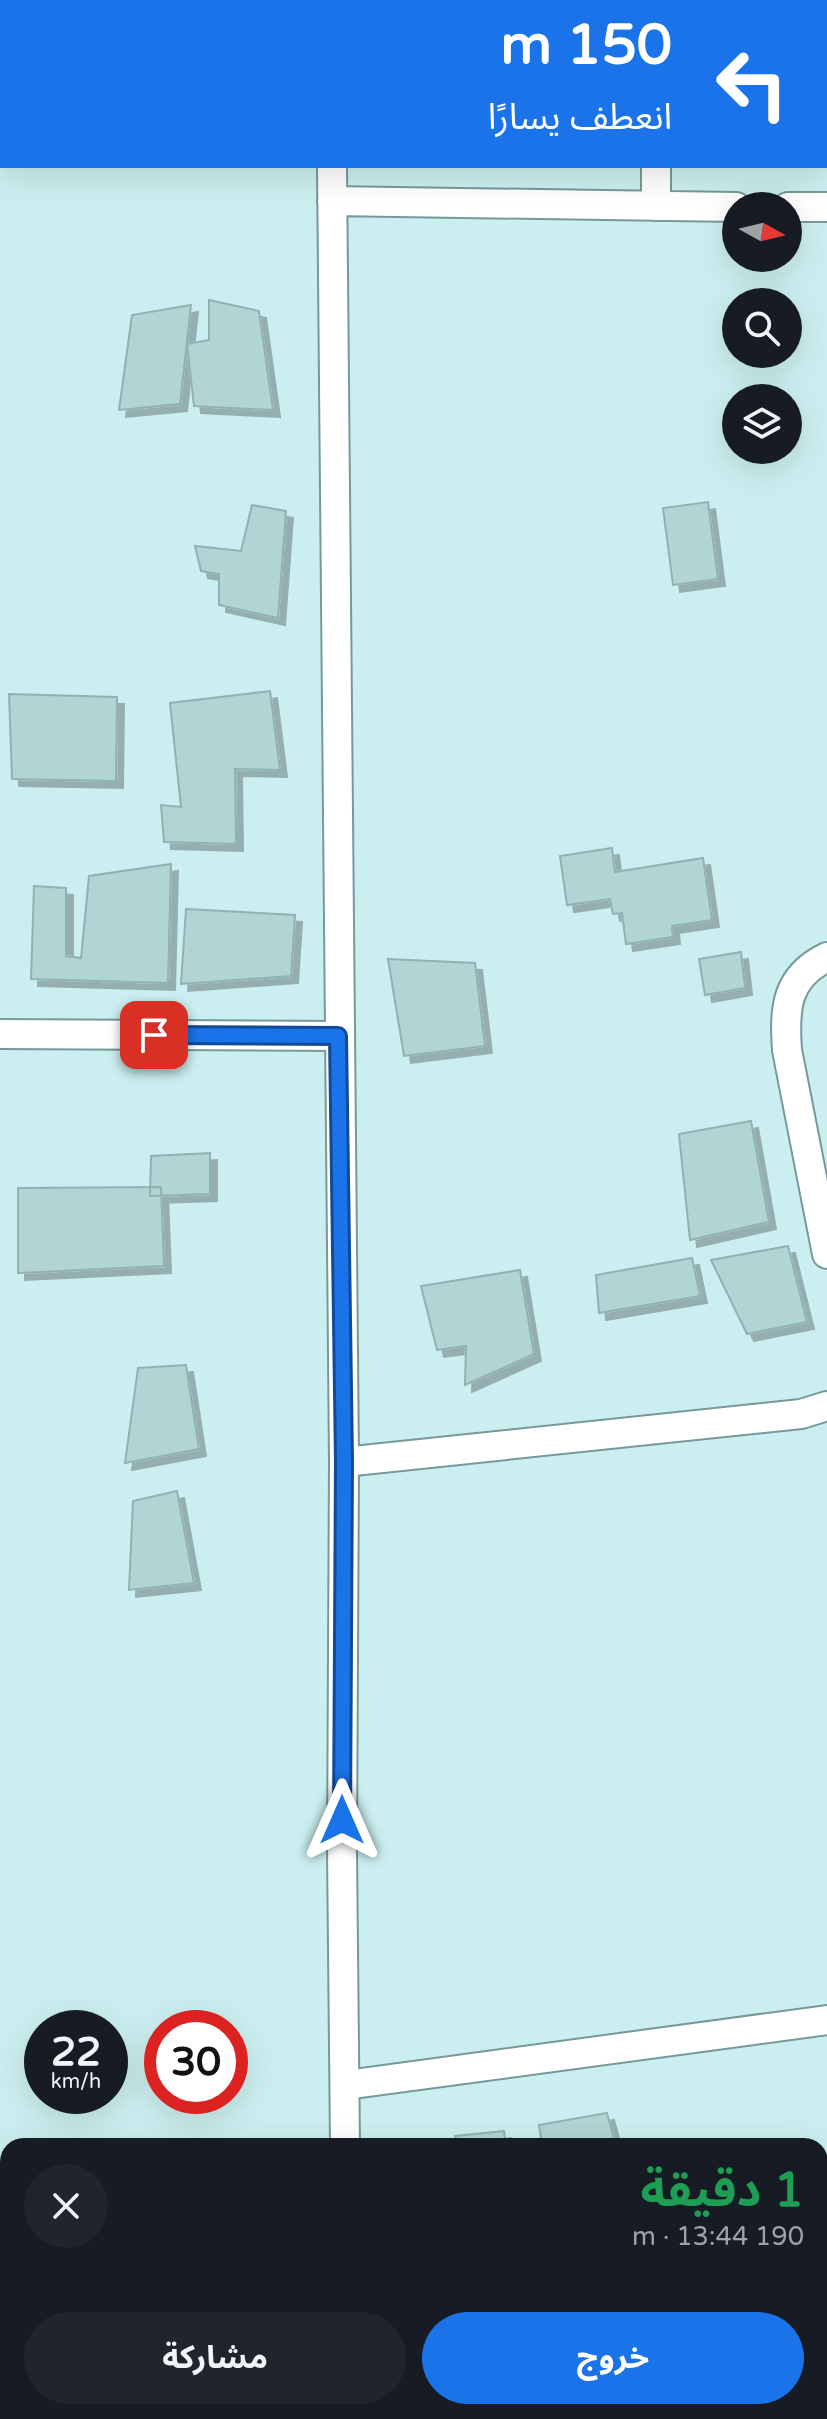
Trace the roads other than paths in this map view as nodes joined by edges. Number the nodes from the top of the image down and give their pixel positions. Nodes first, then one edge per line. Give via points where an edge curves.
1 (332, 168) edge
2 (656, 168) edge
3 (332, 201) junction
4 (656, 206) junction
5 (722, 207) edge
6 (802, 207) edge
7 (827, 207) edge
8 (827, 957) edge
9 (0, 1034) edge
10 (338, 1036) junction
11 (827, 1254) edge
12 (827, 1406) edge
13 (344, 1462) junction
14 (827, 2020) edge
15 (346, 2085) junction
16 (345, 2138) edge

1 - 3 street
2 - 4 street
3 - 4 street
3 - 10 street
4 - 5 street
6 - 7 street
8 - 11 street via 802,972 789,992 784,1017
9 - 10 street
10 - 13 street
12 - 13 street via 801,1414
13 - 15 street
14 - 15 street
15 - 16 street

